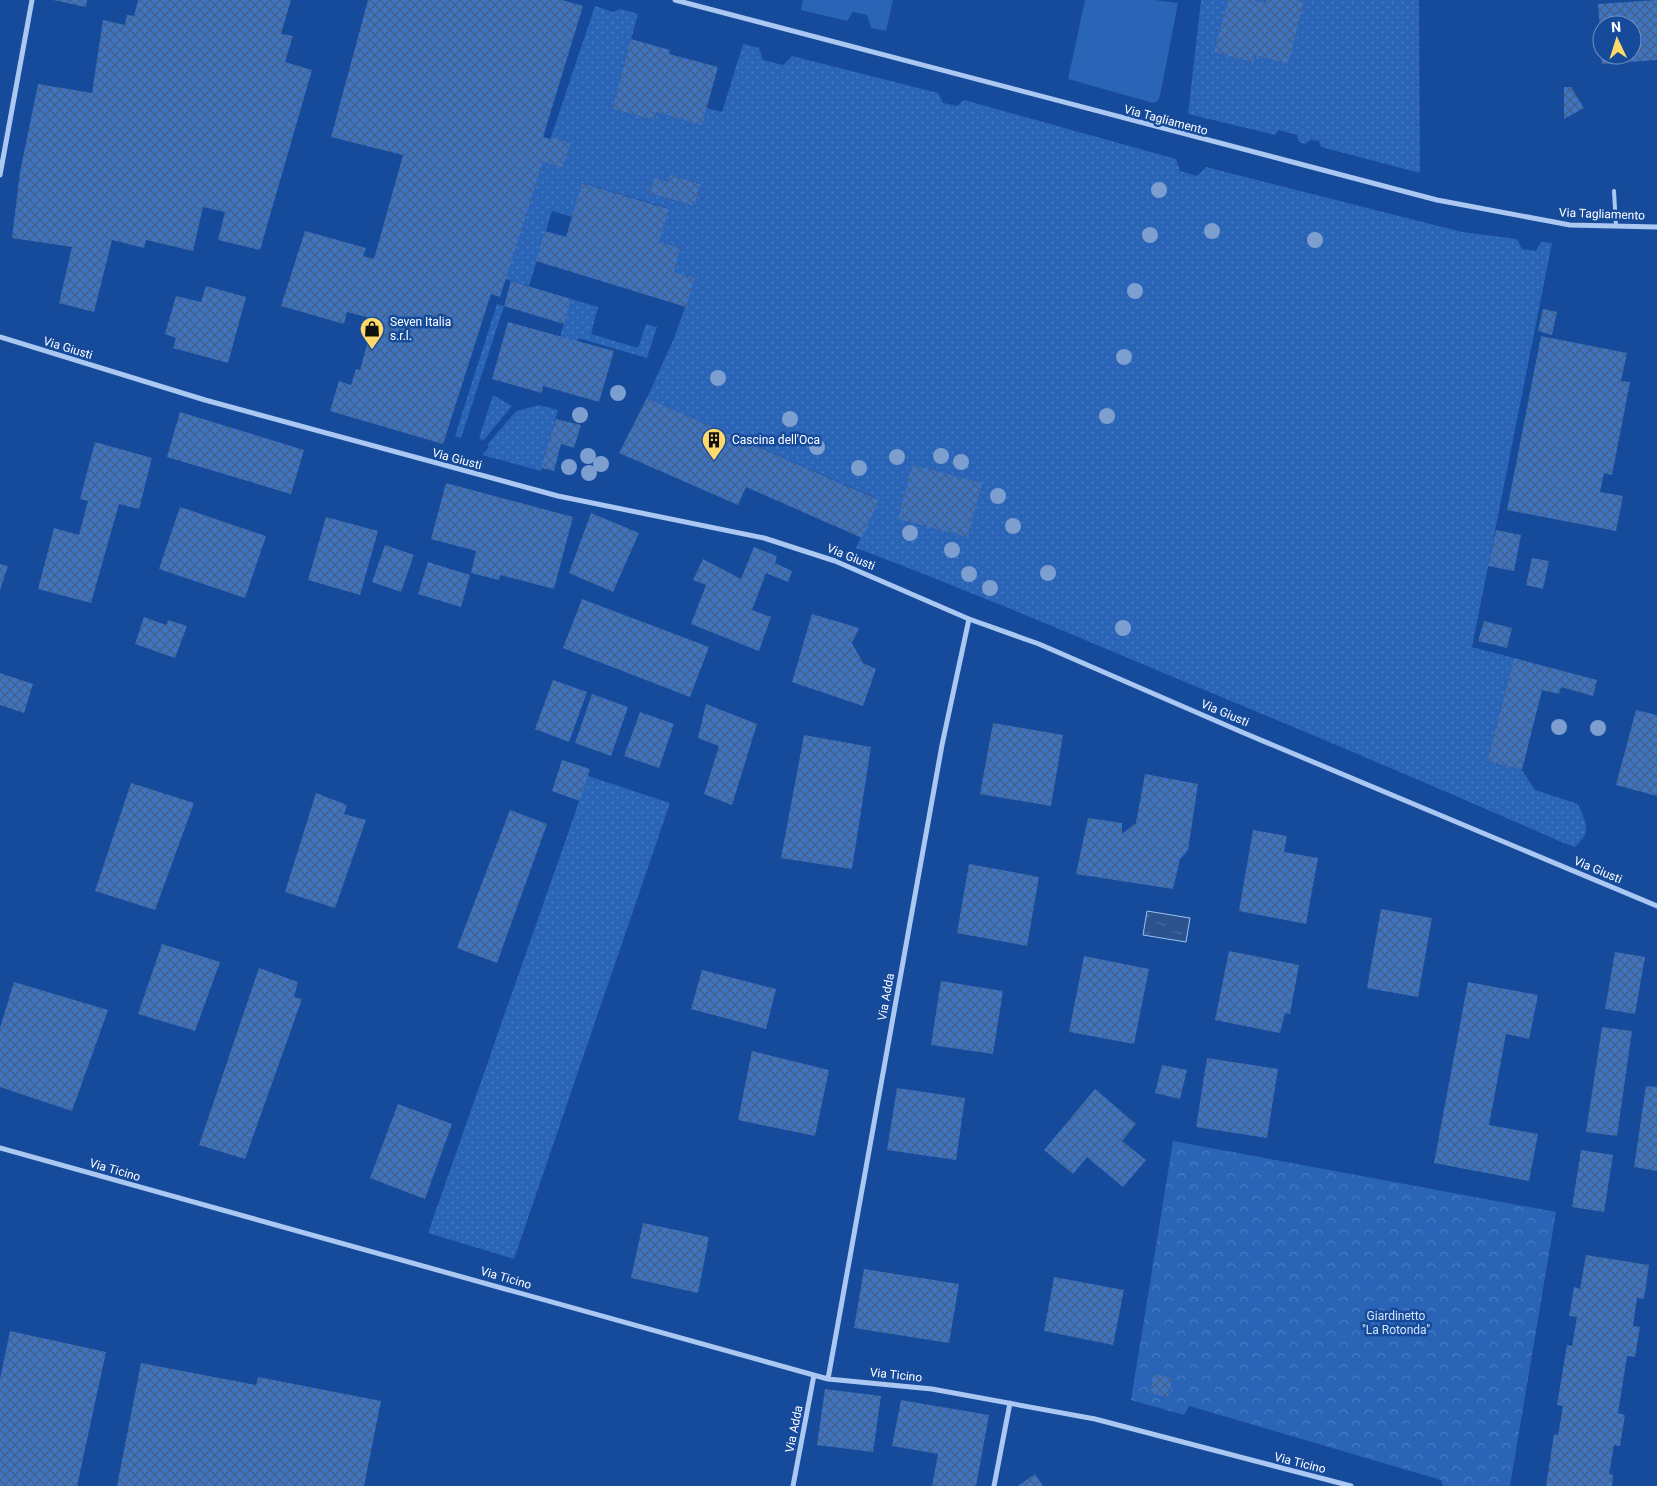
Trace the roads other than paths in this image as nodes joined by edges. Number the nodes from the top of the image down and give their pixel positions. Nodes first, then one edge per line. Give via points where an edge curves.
1 (32, 0) edge
2 (675, 0) edge
3 (0, 175) edge
4 (1614, 191) dead end
5 (1616, 226) junction
6 (1657, 227) edge
7 (0, 337) edge
8 (969, 619) junction
9 (1657, 906) edge
10 (0, 1148) edge
11 (814, 1375) junction
12 (828, 1379) junction
13 (1010, 1403) junction
14 (793, 1486) edge
15 (994, 1486) edge
16 (1351, 1486) edge

1 - 3 street
2 - 5 street, Via Tagliamento via 1436,200 1570,225
4 - 5 lane
5 - 6 street, Via Tagliamento
7 - 8 street, Via Giusti via 233,408 558,496 764,538 835,561
8 - 9 street, Via Giusti via 1046,647
8 - 12 street, Via Adda via 942,745
10 - 11 street, Via Ticino
11 - 12 street, Via Ticino
11 - 14 street, Via Adda
12 - 13 street, Via Ticino via 932,1389
13 - 15 street
13 - 16 street, Via Ticino via 1095,1419

